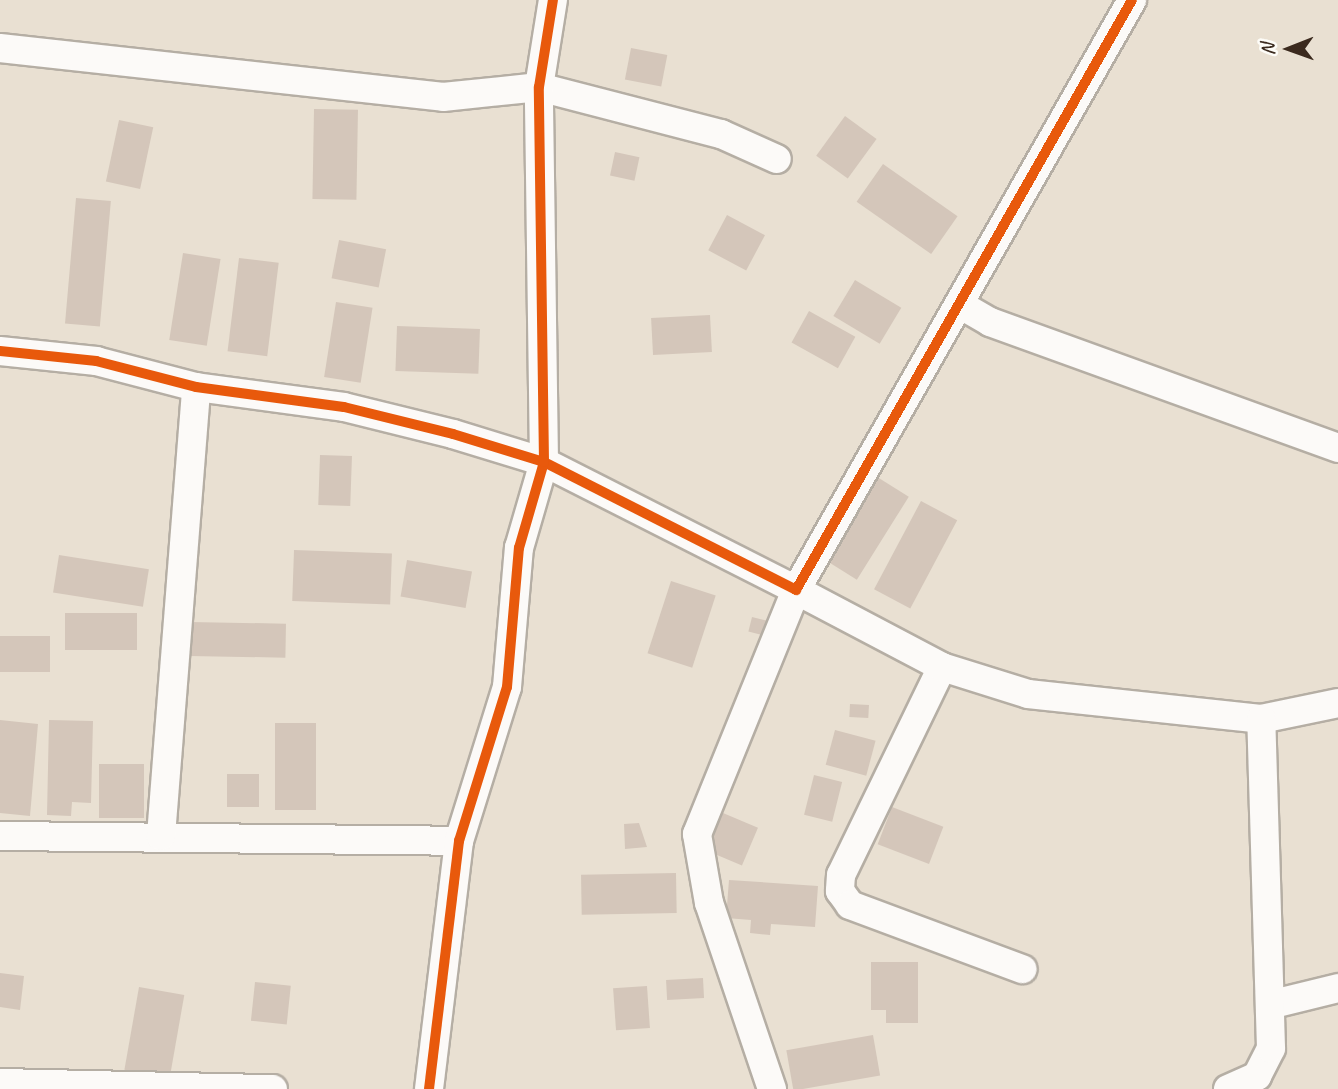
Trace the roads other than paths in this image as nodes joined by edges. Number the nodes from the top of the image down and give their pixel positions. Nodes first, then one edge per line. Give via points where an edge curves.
1 (553, 0) edge
2 (1132, 0) edge
3 (0, 48) edge
4 (539, 87) junction
5 (777, 159) dead end
6 (959, 304) junction
7 (0, 351) edge
8 (197, 387) junction
9 (1338, 448) edge
10 (544, 462) junction
11 (796, 590) junction
12 (942, 667) junction
13 (1338, 703) edge
14 (1261, 719) junction
15 (0, 836) edge
16 (161, 836) junction
17 (459, 841) junction
18 (1023, 969) dead end
19 (1338, 988) edge
20 (1273, 1004) junction
21 (0, 1083) edge
22 (273, 1089) edge
23 (429, 1089) edge
24 (772, 1089) edge
25 (1228, 1089) edge

1 - 4 street
2 - 6 street
3 - 4 street via 443,97
4 - 5 street via 721,134
4 - 10 street
6 - 9 street via 990,322
6 - 11 street
7 - 8 street via 96,361
8 - 10 street via 344,407
8 - 16 street
10 - 11 street
10 - 17 street via 519,548 508,687
11 - 12 street
11 - 24 street via 696,834 709,903
12 - 14 street via 1028,694
12 - 18 street via 841,875 840,891 850,905
13 - 14 street
14 - 20 street
15 - 16 street
16 - 17 street
17 - 23 street
19 - 20 street
20 - 25 street via 1266,1065
21 - 22 street

